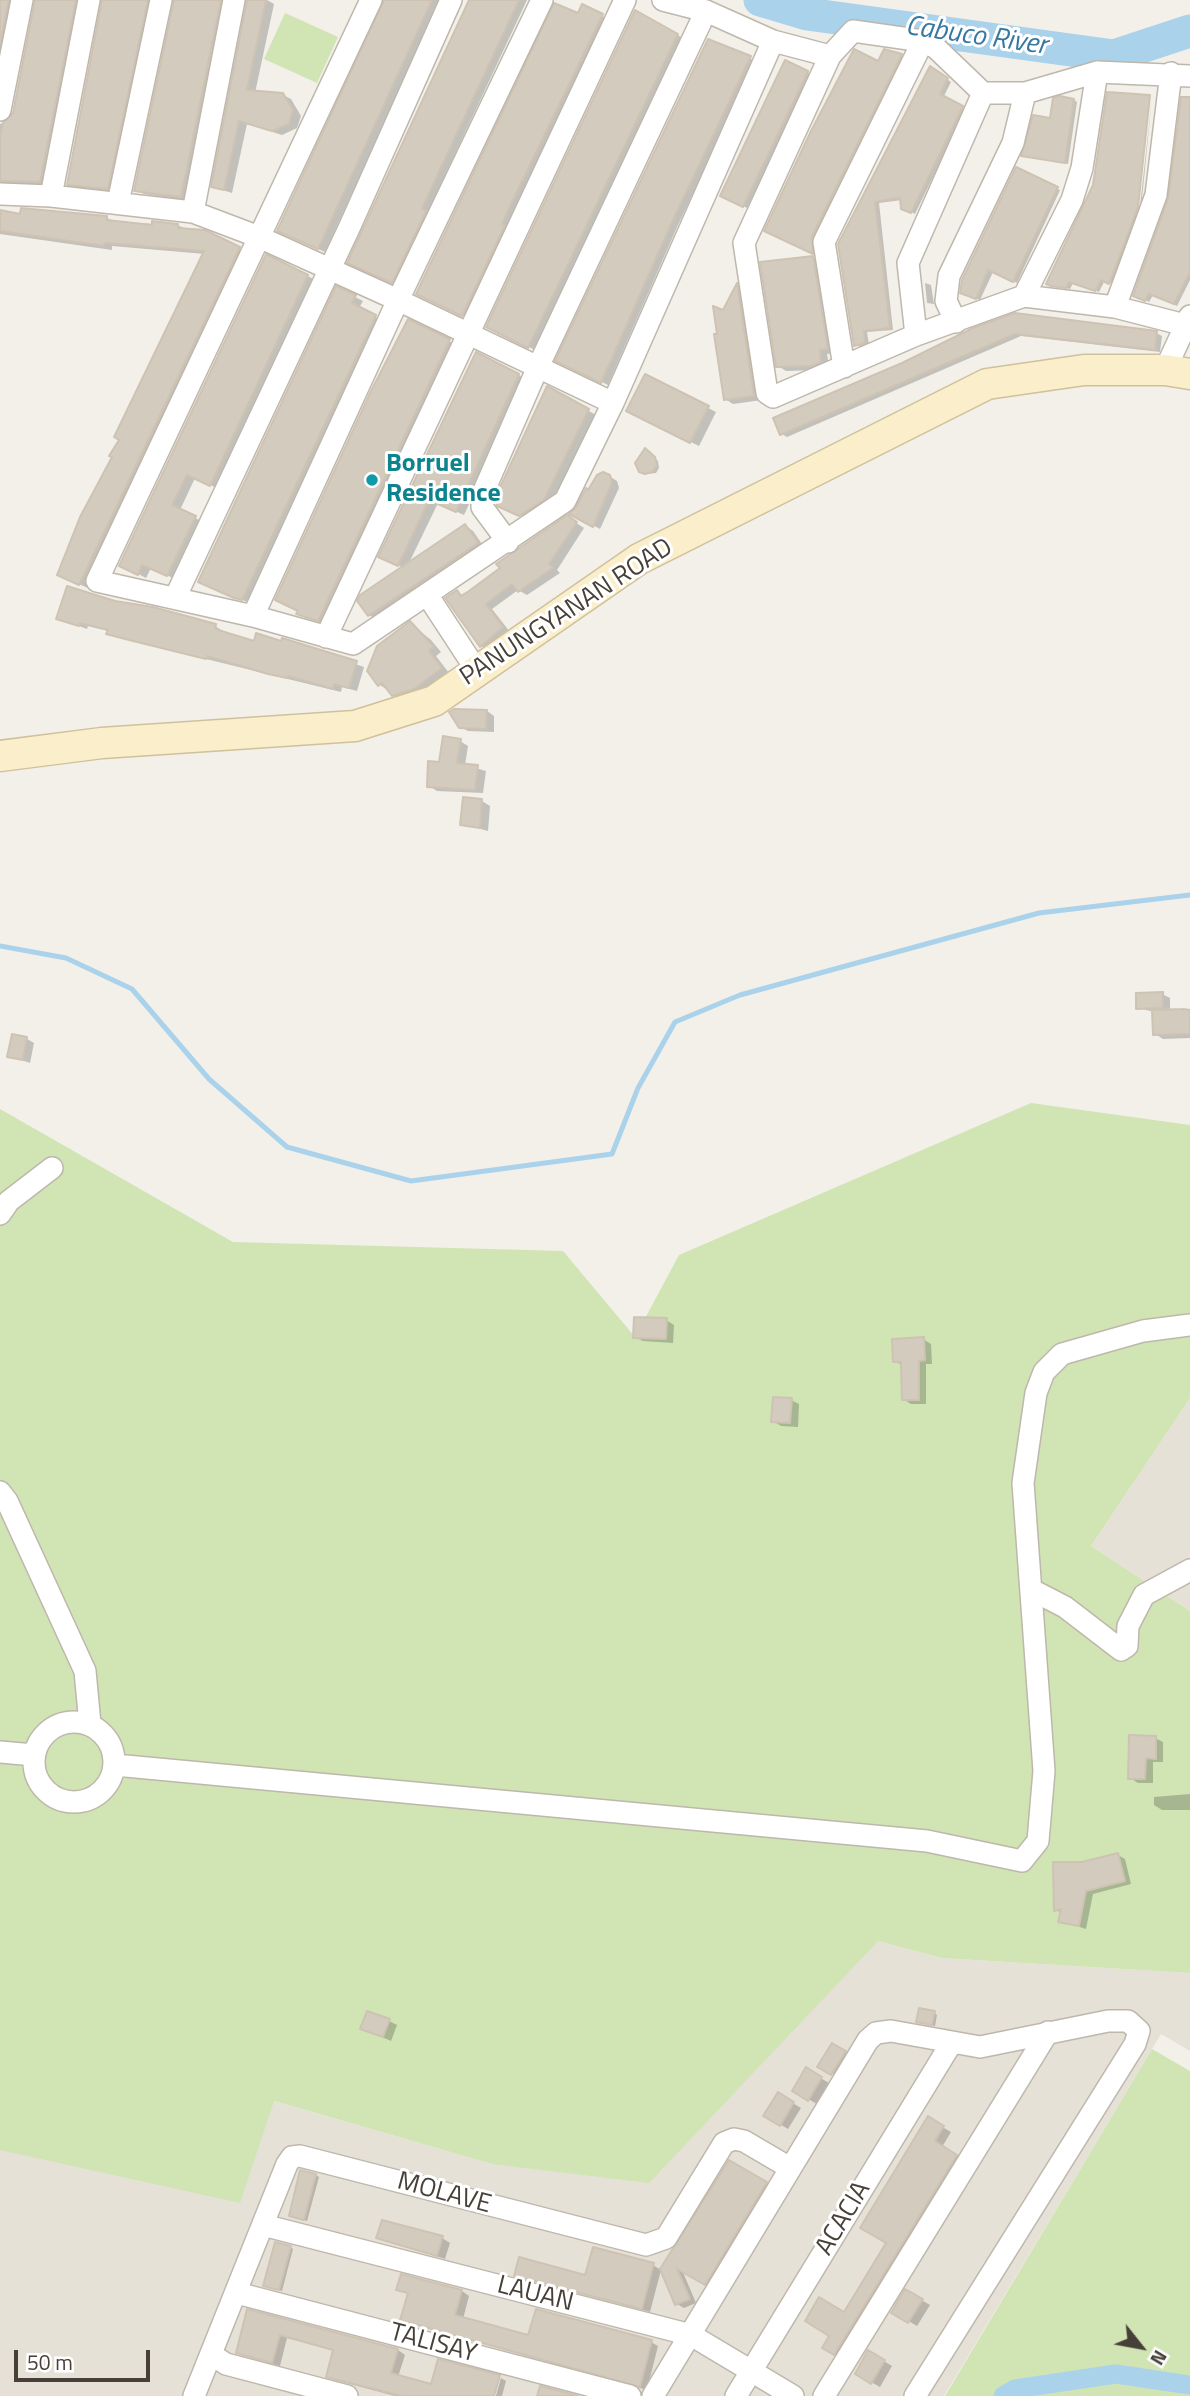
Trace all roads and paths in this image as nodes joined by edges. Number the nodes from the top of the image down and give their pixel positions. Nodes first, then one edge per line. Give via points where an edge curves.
1 (22, 0) edge
2 (89, 0) edge
3 (161, 0) edge
4 (234, 0) edge
5 (372, 0) edge
6 (451, 0) edge
7 (542, 0) edge
8 (625, 0) edge
9 (663, 0) edge
10 (706, 12) junction
11 (773, 41) junction
12 (923, 41) junction
13 (830, 56) junction
14 (1097, 72) junction
15 (1181, 75) edge
16 (984, 93) junction
17 (1025, 93) junction
18 (0, 110) edge
19 (0, 194) edge
20 (51, 197) junction
21 (118, 204) junction
22 (193, 212) junction
23 (259, 237) junction
24 (330, 270) junction
25 (1024, 296) junction
26 (398, 300) junction
27 (1115, 307) junction
28 (1187, 320) edge
29 (956, 322) junction
30 (467, 335) junction
31 (916, 335) junction
32 (538, 367) junction
33 (845, 367) junction
34 (1178, 372) edge
35 (613, 403) junction
36 (508, 542) junction
37 (428, 596) junction
38 (175, 598) junction
39 (253, 616) junction
40 (326, 637) junction
41 (477, 671) junction
42 (0, 757) edge
43 (52, 1168) dead end
44 (0, 1214) edge
45 (1190, 1325) edge
46 (0, 1492) edge
47 (1190, 1570) edge
48 (1032, 1590) junction
49 (90, 1724) junction
50 (0, 1752) edge
51 (34, 1755) junction
52 (115, 1765) junction
53 (1048, 2032) junction
54 (951, 2042) junction
55 (790, 2168) junction
56 (263, 2225) junction
57 (237, 2293) junction
58 (691, 2335) junction
59 (212, 2355) junction
60 (752, 2371) junction
61 (194, 2396) edge
62 (347, 2396) edge
63 (630, 2396) edge
64 (653, 2396) edge
65 (737, 2396) edge
66 (793, 2396) edge
67 (824, 2396) edge
68 (915, 2396) edge

1 - 18 street
2 - 20 street
3 - 21 street
4 - 22 street
5 - 23 street
6 - 24 street
7 - 26 street
8 - 30 street
9 - 10 street
10 - 11 street
10 - 32 street
11 - 13 street
11 - 35 street
12 - 13 street via 853,31
12 - 16 street
12 - 33 street via 824,242
13 - 33 street via 744,243 769,396
14 - 15 street
14 - 17 street
14 - 25 street via 1082,168 1072,200
15 - 27 street via 1156,194
16 - 17 street
16 - 31 street via 908,264
17 - 29 street via 1013,143 949,276 946,301
19 - 20 street
20 - 21 street
21 - 22 street
22 - 23 street
23 - 24 street
23 - 38 street via 97,581
24 - 26 street
24 - 38 street
25 - 27 street
25 - 29 street
26 - 30 street
26 - 39 street
27 - 28 street
28 - 34 street
29 - 31 street
30 - 32 street
30 - 40 street
31 - 33 street
32 - 35 street
32 - 36 street via 483,493 482,507
34 - 41 street, PANUNGYANAN ROAD via 1084,370 987,384 639,559
35 - 36 street via 565,501
36 - 37 street
37 - 40 street via 353,644
37 - 41 street
38 - 39 street
39 - 40 street
41 - 42 street, PANUNGYANAN ROAD via 434,701 355,726 102,743
43 - 44 street
45 - 48 street via 1143,1331 1062,1354 1044,1372 1036,1393 1023,1483
46 - 49 street via 85,1671
47 - 48 street via 1144,1594 1128,1626 1127,1646 1121,1650 1065,1607
48 - 52 street via 1044,1771 1038,1841 1022,1861 927,1841
49 - 51 street via 60,1724 43,1737
49 - 52 street via 111,1745
50 - 51 street
51 - 52 street via 42,1786 69,1802 100,1793
53 - 54 street via 980,2047
53 - 67 street
53 - 68 street via 1108,2021 1128,2021 1139,2032
54 - 55 street via 891,2031 876,2033
54 - 60 street, ACACIA
55 - 56 street, MOLAVE via 744,2141 724,2143 666,2238 646,2245 300,2156 287,2164
55 - 58 street
56 - 57 street, MOLAVE
56 - 58 street, LAUAN
57 - 59 street, MOLAVE
57 - 63 street, TALISAY
58 - 60 street, LAUAN
58 - 64 street
59 - 61 street, MOLAVE
59 - 62 street via 226,2364
60 - 65 street, ACACIA
60 - 66 street, LAUAN

